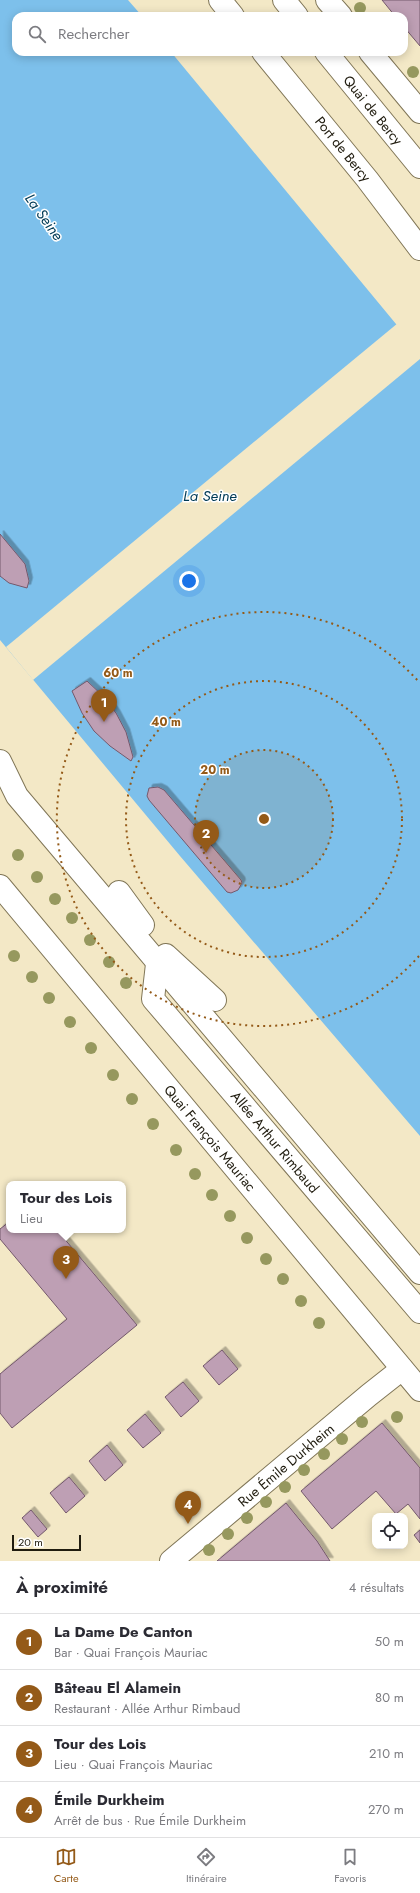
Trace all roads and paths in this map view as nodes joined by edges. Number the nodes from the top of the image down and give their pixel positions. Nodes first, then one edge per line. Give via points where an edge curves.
1 (220, 0) edge
2 (284, 0) edge
3 (327, 0) edge
4 (230, 12) edge
5 (294, 12) edge
6 (338, 12) edge
7 (266, 56) edge
8 (329, 56) edge
9 (373, 56) edge
10 (420, 112) edge
11 (420, 167) edge
12 (420, 248) edge
13 (0, 761) edge
14 (0, 886) edge
15 (119, 892) dead end
16 (162, 959) junction
17 (215, 1000) dead end
18 (420, 1273) edge
19 (420, 1312) edge
20 (402, 1370) junction
21 (420, 1390) edge
22 (171, 1561) edge

1 - 4 street
2 - 5 street
3 - 6 street
7 - 12 street, Port de Bercy
8 - 11 street, Quai de Bercy
9 - 10 street
13 - 16 street via 17,796
14 - 20 street, Quai François Mauriac
15 - 16 street
16 - 17 street
16 - 18 street
16 - 19 street, Allée Arthur Rimbaud via 153,999
20 - 21 street, Quai François Mauriac
20 - 22 street, Rue Émile Durkheim

